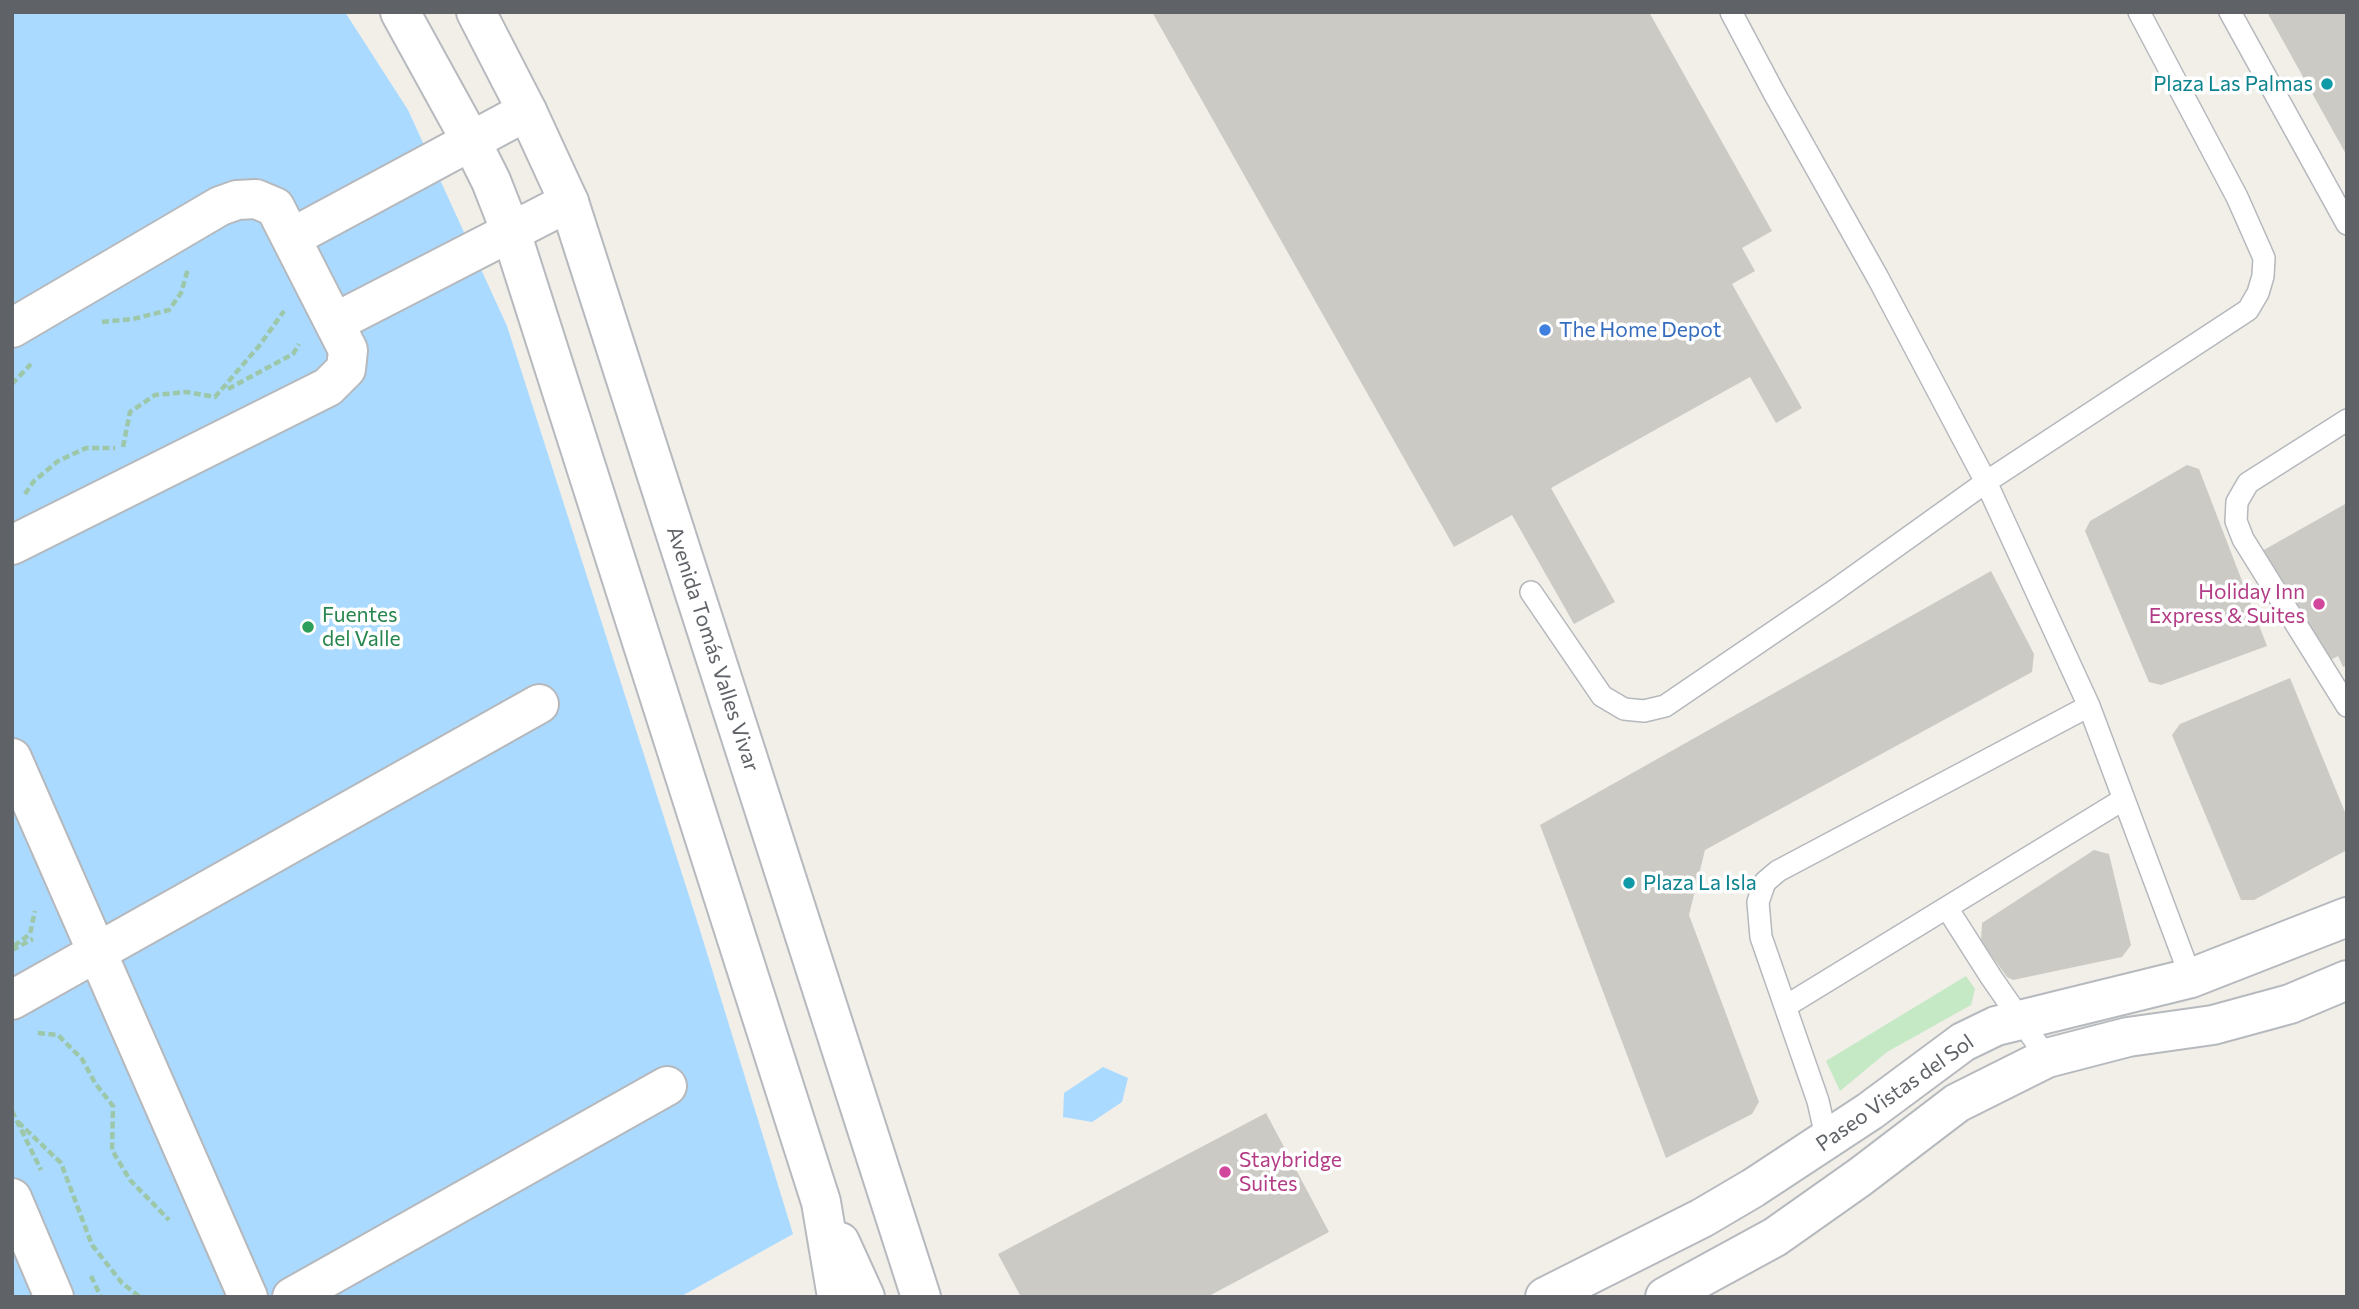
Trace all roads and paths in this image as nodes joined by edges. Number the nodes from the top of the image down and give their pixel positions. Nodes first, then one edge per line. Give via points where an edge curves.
1 (400, 12) edge
2 (476, 12) edge
3 (1731, 12) edge
4 (2139, 12) edge
5 (2230, 12) edge
6 (527, 111) junction
7 (471, 141) junction
8 (569, 202) junction
9 (2347, 224) edge
10 (511, 232) junction
11 (291, 238) junction
12 (180, 268) dead end
13 (286, 304) dead end
14 (102, 316) dead end
15 (12, 328) edge
16 (319, 329) junction
17 (215, 397) junction
18 (204, 403) dead end
19 (2347, 420) edge
20 (134, 442) dead end
21 (122, 449) junction
22 (111, 455) dead end
23 (1986, 482) junction
24 (23, 498) dead end
25 (12, 545) edge
26 (1531, 592) dead end
27 (539, 704) dead end
28 (2089, 706) junction
29 (2346, 707) edge
30 (12, 758) edge
31 (2124, 799) junction
32 (1947, 908) junction
33 (2343, 928) edge
34 (97, 952) junction
35 (2190, 978) junction
36 (2347, 980) edge
37 (12, 1000) edge
38 (1786, 1006) junction
39 (2019, 1018) junction
40 (35, 1032) dead end
41 (2047, 1058) junction
42 (667, 1086) dead end
43 (18, 1122) dead end
44 (1827, 1141) junction
45 (12, 1198) edge
46 (821, 1202) junction
47 (171, 1222) dead end
48 (54, 1297) edge
49 (140, 1297) edge
50 (248, 1297) edge
51 (292, 1297) edge
52 (837, 1297) edge
53 (865, 1297) edge
54 (921, 1297) edge
55 (1545, 1297) edge
56 (1665, 1297) edge

1 - 7 street
2 - 6 street, Avenida Tomás Valles Vivar
3 - 23 lane
4 - 23 lane via 2238,197 2259,246 2264,258 2258,293 2248,310
5 - 9 lane
6 - 7 street
6 - 8 street, Avenida Tomás Valles Vivar
7 - 10 street
7 - 11 street
8 - 10 street
8 - 54 street, Avenida Tomás Valles Vivar
10 - 16 street
10 - 46 street
11 - 15 street via 275,207 256,198 237,200
11 - 16 street
12 - 14 path via 191,261 181,293 169,310 90,323
13 - 17 path via 259,346
16 - 17 path via 293,354
16 - 25 street via 348,350 346,369 328,387
17 - 18 path
17 - 21 path via 187,392 155,395 131,412
19 - 29 lane via 2248,483 2237,502 2236,521
20 - 21 path
21 - 22 path
21 - 24 path via 86,449 58,461 34,481
23 - 26 lane via 1665,706 1624,709 1602,696
23 - 28 lane
27 - 34 street
28 - 31 lane
28 - 38 lane via 1765,882 1758,902 1761,937
30 - 34 street
31 - 32 lane
31 - 35 lane
32 - 38 lane
32 - 39 lane
33 - 35 street, Paseo Vistas del Sol
34 - 37 street
34 - 50 street
35 - 39 street, Paseo Vistas del Sol
36 - 41 street, Paseo Vistas del Sol via 2290,1004 2213,1025 2128,1037
38 - 44 lane
39 - 41 lane
39 - 44 street, Paseo Vistas del Sol via 1963,1042
40 - 47 path via 58,1035 82,1059 113,1106 112,1150 131,1180
41 - 56 street, Paseo Vistas del Sol via 1957,1103 1775,1237
42 - 51 street
43 - 49 path via 61,1163 92,1245 122,1283
44 - 55 street, Paseo Vistas del Sol via 1702,1218
45 - 48 street
46 - 52 street
46 - 53 street

